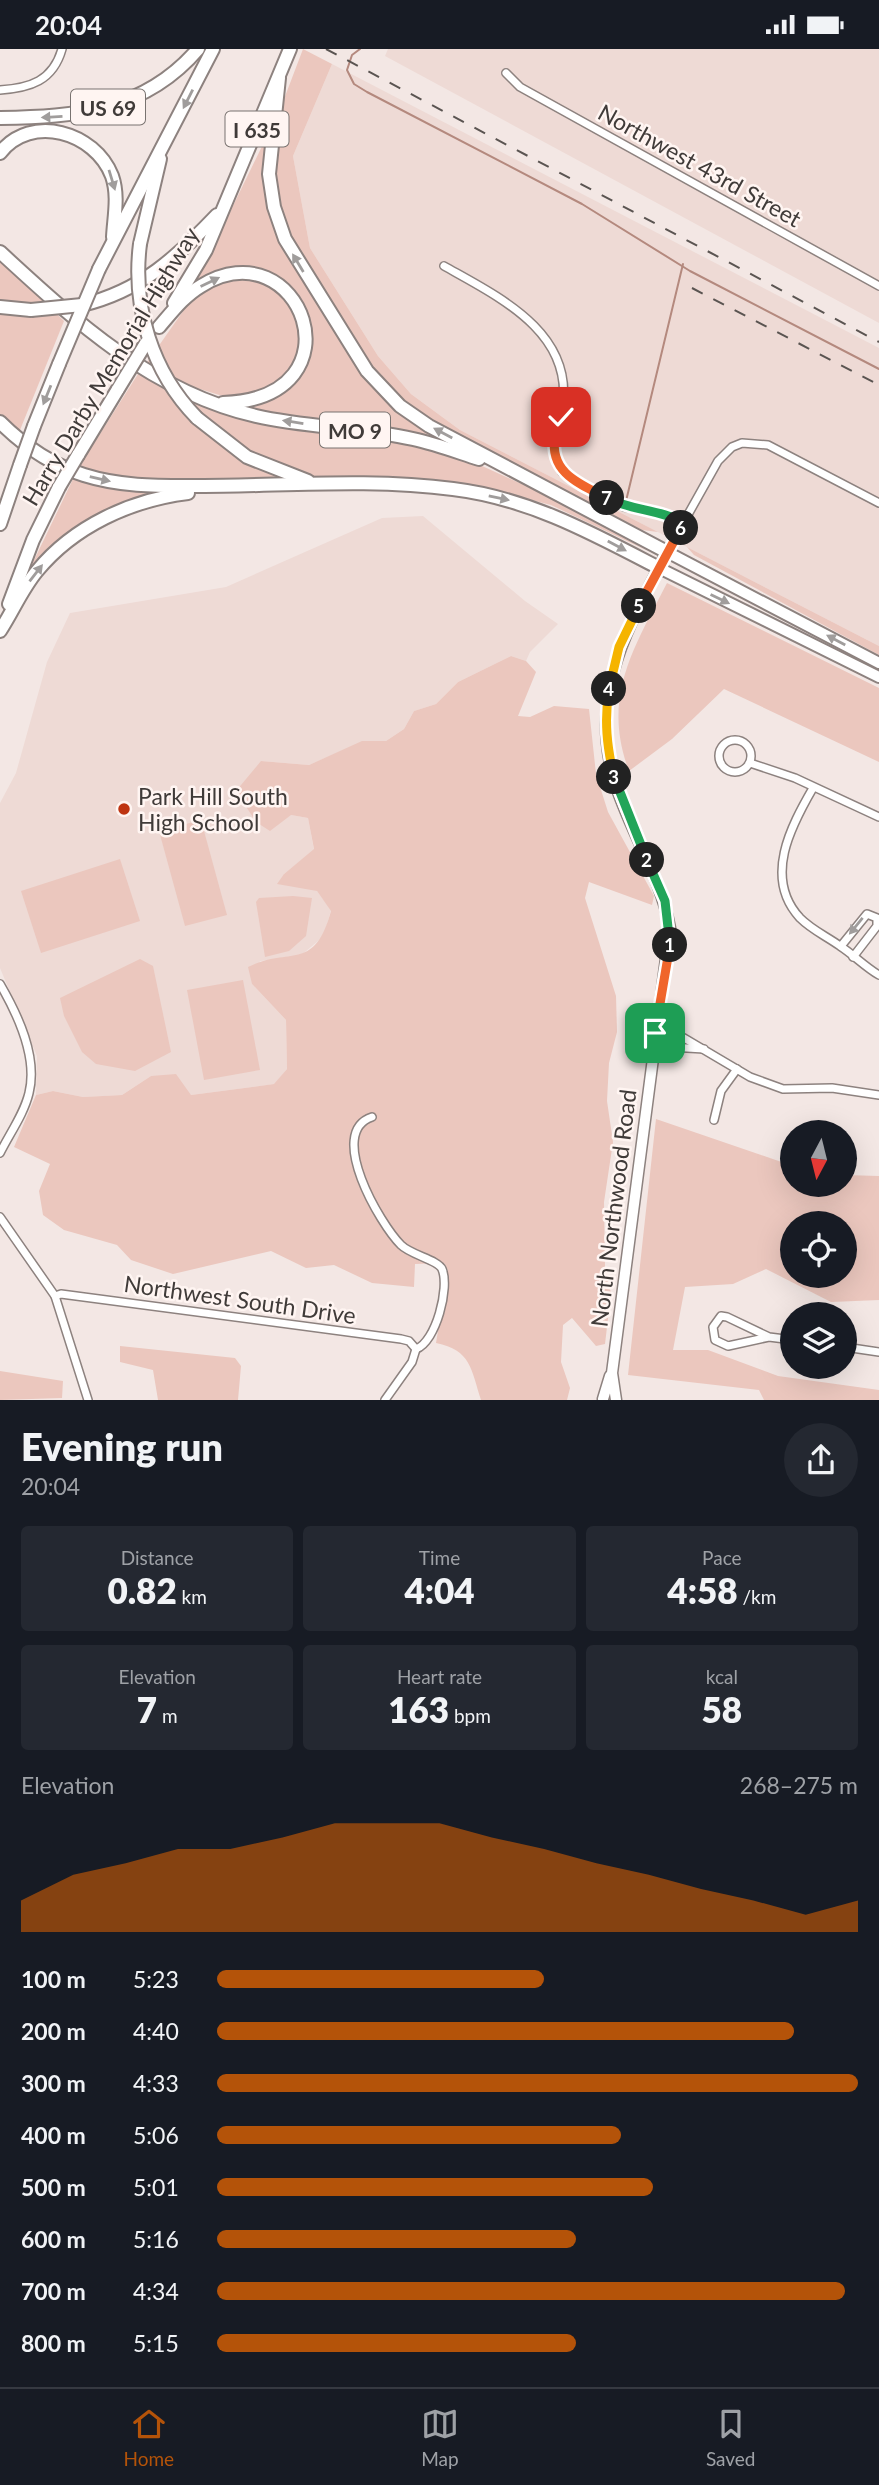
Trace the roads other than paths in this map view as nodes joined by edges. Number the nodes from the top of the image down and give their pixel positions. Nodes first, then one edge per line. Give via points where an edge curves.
1 (62, 49) edge
2 (198, 49) edge
3 (214, 49) edge
4 (290, 50) edge
5 (506, 73) dead end
6 (279, 78) junction
7 (0, 90) edge
8 (0, 118) edge
9 (162, 148) junction
10 (0, 153) edge
11 (225, 207) junction
12 (112, 245) junction
13 (0, 246) edge
14 (0, 253) edge
15 (444, 266) dead end
16 (15, 267) junction
17 (879, 286) edge
18 (0, 307) edge
19 (159, 327) junction
20 (206, 400) junction
21 (0, 422) edge
22 (503, 466) junction
23 (334, 485) junction
24 (240, 487) junction
25 (879, 503) edge
26 (685, 523) junction
27 (0, 524) edge
28 (667, 552) junction
29 (659, 568) junction
30 (0, 629) edge
31 (879, 663) edge
32 (879, 677) edge
33 (750, 763) junction
34 (813, 787) junction
35 (879, 817) edge
36 (841, 946) junction
37 (853, 957) junction
38 (879, 975) edge
39 (0, 984) edge
40 (655, 1033) junction
41 (653, 1046) junction
42 (707, 1049) junction
43 (737, 1069) junction
44 (879, 1095) edge
45 (372, 1118) dead end
46 (714, 1120) dead end
47 (0, 1151) edge
48 (0, 1217) edge
49 (55, 1296) junction
50 (769, 1337) junction
51 (780, 1338) edge
52 (416, 1349) junction
53 (857, 1349) edge
54 (879, 1352) edge
55 (88, 1400) edge
56 (385, 1400) edge
57 (608, 1400) edge

1 - 7 street via 45,79 27,88
2 -> 8 highway, US 69 via 156,85 117,104 77,115
3 -> 9 highway, Harry Darby Memorial Highway
4 - 6 highway, Harry Darby Memorial Highway / I 635
5 - 17 street, Northwest 43rd Street via 520,87
6 - 11 highway, Harry Darby Memorial Highway / I 635
22 -> 6 highway via 429,426 390,397 367,371 295,258 280,226 269,174
9 - 12 highway, Harry Darby Memorial Highway
9 - 23 highway, bridge via 138,264 148,336 163,371 197,418 220,439 261,465 306,481
10 -> 12 highway via 19,138 45,131 88,144 107,166 114,184
11 - 18 highway, bridge via 193,243 159,272 128,290 82,305 31,310
11 - 19 highway, Harry Darby Memorial Highway / I 635
12 -> 27 highway, Harry Darby Memorial Highway, bridge via 34,426
13 - 16 highway
14 - 16 highway, MO 9
15 - 26 street via 527,317 553,348 564,386 554,444 562,472 624,507 660,512
16 - 20 highway, MO 9 via 113,351
19 -> 20 highway via 192,292 233,273 266,277 294,300 302,316 305,343 290,379 272,393 249,400
19 - 30 highway, Harry Darby Memorial Highway / I 635, bridge via 59,487 33,540
22 -> 20 highway, MO 9 via 413,439 255,416
21 -> 24 highway via 51,461 83,475 124,484
22 - 28 highway, MO 9
23 - 24 highway
23 -> 29 highway via 455,489 522,503 575,524
30 -> 24 highway via 36,572 98,522 155,499
25 - 26 street via 768,445 749,442 724,453
26 - 28 street
28 - 29 street, North Northwood Road
31 -> 28 main road, MO 9
29 -> 32 main road
29 - 40 street, North Northwood Road via 619,647 605,716 617,789 665,901 670,928
33 - 33 street via 750,751 741,742 729,742 720,750 720,762 729,771 741,771
33 - 34 street
34 - 35 street
34 - 36 street via 784,847 783,881 798,915
36 - 37 street
37 -> 36 street via 877,926 873,915 867,913 860,919
37 - 38 street
39 - 47 street via 25,1039 31,1081 22,1111
40 - 41 street, North Northwood Road
40 - 42 street via 684,1038
41 - 42 street
41 - 57 street, North Northwood Road
42 - 43 street
43 - 44 street via 783,1089 832,1088
43 - 46 street via 721,1091
45 - 52 street via 363,1120 354,1133 352,1144 360,1175 400,1244 440,1265 444,1279 432,1336
48 - 49 street
49 - 52 street, Northwest South Drive via 401,1339
49 - 55 street
50 - 50 street via 727,1317 715,1321 712,1333 715,1340 728,1346
50 - 51 street
52 - 56 street
53 - 54 street

